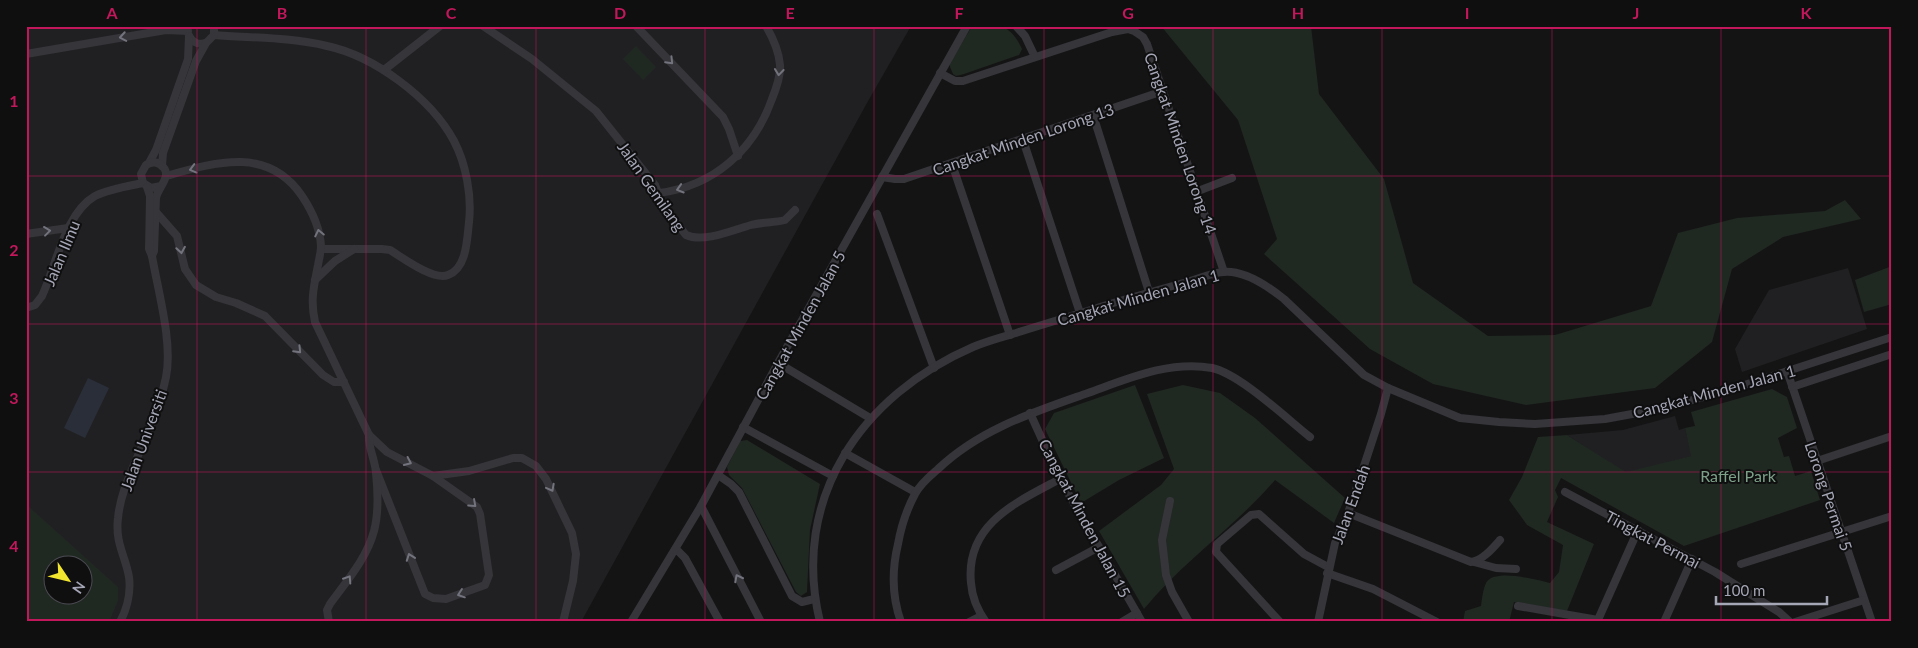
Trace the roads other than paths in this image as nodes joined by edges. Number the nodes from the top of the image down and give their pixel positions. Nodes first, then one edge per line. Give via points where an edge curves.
1 (214, 26) edge
2 (440, 26) edge
3 (483, 26) edge
4 (636, 26) edge
5 (766, 26) edge
6 (967, 26) edge
7 (1016, 26) edge
8 (189, 31) edge
9 (214, 35) junction
10 (206, 43) junction
11 (26, 54) edge
12 (1036, 57) junction
13 (384, 70) junction
14 (940, 73) junction
15 (1164, 91) junction
16 (1093, 115) junction
17 (1023, 140) junction
18 (738, 156) junction
19 (149, 163) junction
20 (952, 164) junction
21 (162, 166) junction
22 (141, 174) junction
23 (166, 176) junction
24 (882, 177) junction
25 (1232, 178) dead end
26 (145, 185) junction
27 (161, 186) junction
28 (123, 187) junction
29 (1198, 191) junction
30 (659, 193) junction
31 (795, 210) dead end
32 (155, 211) junction
33 (877, 214) dead end
34 (68, 228) junction
35 (26, 234) edge
36 (355, 248) junction
37 (322, 249) junction
38 (152, 256) junction
39 (1224, 272) junction
40 (315, 280) junction
41 (1149, 292) junction
42 (26, 308) edge
43 (1080, 313) junction
44 (1010, 335) junction
45 (1892, 336) edge
46 (1892, 354) edge
47 (778, 363) junction
48 (934, 368) junction
49 (1787, 371) junction
50 (344, 382) junction
51 (1792, 387) junction
52 (1388, 388) junction
53 (1030, 413) junction
54 (870, 418) junction
55 (743, 427) junction
56 (369, 435) junction
57 (1892, 436) edge
58 (1310, 437) dead end
59 (845, 453) junction
60 (390, 454) junction
61 (1818, 461) junction
62 (376, 468) junction
63 (718, 475) junction
64 (433, 476) junction
65 (833, 476) junction
66 (1060, 479) junction
67 (915, 492) junction
68 (1565, 492) dead end
69 (1170, 501) dead end
70 (701, 506) junction
71 (1348, 512) junction
72 (1892, 516) edge
73 (1638, 530) junction
74 (1842, 533) junction
75 (1500, 540) dead end
76 (1099, 547) junction
77 (676, 549) junction
78 (1692, 559) junction
79 (1474, 562) junction
80 (1741, 564) dead end
81 (1516, 569) dead end
82 (1056, 570) dead end
83 (1328, 570) junction
84 (814, 599) junction
85 (1864, 600) junction
86 (1518, 606) dead end
87 (1137, 613) junction
88 (633, 619) edge
89 (984, 619) edge
90 (1667, 620) edge
91 (1597, 621) edge
92 (120, 622) edge
93 (329, 622) edge
94 (562, 622) edge
95 (642, 622) edge
96 (720, 622) edge
97 (761, 622) edge
98 (820, 622) edge
99 (901, 622) edge
100 (969, 622) edge
101 (1122, 622) edge
102 (1142, 622) edge
103 (1189, 622) edge
104 (1280, 622) edge
105 (1318, 622) edge
106 (1438, 622) edge
107 (1790, 622) edge
108 (1795, 622) edge
109 (1872, 622) edge

1 - 9 street
2 - 13 street
3 - 30 street, Jalan Gemilang via 532,59 596,111
4 -> 18 street via 723,117
5 -> 18 street via 773,39 780,74 761,126
6 - 14 street, Cangkat Minden Jalan 5
7 - 12 street
8 - 10 street via 198,44
8 -> 11 street via 166,30
8 - 19 street via 188,59
9 - 10 street
9 - 13 street via 328,46
10 - 21 street via 192,70 163,153
12 - 14 street, Cangkat Minden Lorong 14 via 963,81 952,80
12 - 15 street, Cangkat Minden Lorong 14 via 1112,32 1134,31 1147,44
13 - 36 street via 423,103 453,140 470,197 466,246 459,266 442,277 390,250
14 - 24 street, Cangkat Minden Jalan 5
15 - 16 street, Cangkat Minden Lorong 13
15 - 29 street, Cangkat Minden Lorong 14
16 - 17 street, Cangkat Minden Lorong 13
16 - 41 street
17 - 20 street, Cangkat Minden Lorong 13
17 - 43 street
18 -> 30 street via 692,185
19 - 21 street
19 - 22 street
20 - 24 street, Cangkat Minden Lorong 13 via 904,179
20 - 44 street
21 - 23 street
22 - 26 street
22 - 28 street, Jalan Ilmu
23 - 27 street
37 -> 23 street via 317,224 309,207 286,178 273,169 260,164 235,162
24 - 47 street, Cangkat Minden Jalan 5
25 - 29 street
26 - 27 street
26 - 28 street, Jalan Ilmu
26 - 38 street, Jalan Universiti via 150,196 149,249
27 - 32 street, Jalan Universiti via 157,191
28 - 34 street, Jalan Ilmu via 88,200
29 - 39 street, Cangkat Minden Lorong 14
30 - 31 street, Jalan Gemilang via 663,206 686,235 692,237 785,220
32 - 38 street, Jalan Universiti
32 -> 50 street via 178,236 185,269 196,285 216,297 265,316 323,375 334,382
33 - 48 street
35 -> 34 street
34 - 42 street, Jalan Ilmu via 42,296 35,305
36 - 37 street
36 - 40 street
37 - 40 street
38 - 92 street, Jalan Universiti via 168,354 156,413 120,506 117,537 129,589
39 - 41 street, Cangkat Minden Jalan 1
39 - 52 street, Cangkat Minden Jalan 1 via 1253,279 1271,288 1364,375
40 - 50 street via 311,306 314,322
41 - 43 street, Cangkat Minden Jalan 1
43 - 44 street, Cangkat Minden Jalan 1
44 - 48 street, Cangkat Minden Jalan 1 via 974,347
45 - 49 street, Cangkat Minden Jalan 1
46 - 51 street, Cangkat Minden Jalan 1
47 - 54 street
47 - 55 street, Cangkat Minden Jalan 5
48 - 54 street, Cangkat Minden Jalan 1 via 899,391
49 - 51 street, Lorong Permai 5
49 - 52 street, Cangkat Minden Jalan 1 via 1659,409 1605,419 1535,424 1460,418
50 - 56 street
51 - 61 street, Lorong Permai 5
52 - 71 street, Jalan Endah
53 - 58 street via 1149,372 1187,365 1213,368 1231,376
53 - 66 street, Cangkat Minden Jalan 15
53 - 67 street via 965,446
54 - 59 street, Cangkat Minden Jalan 1
55 - 63 street, Cangkat Minden Jalan 5
55 - 65 street
56 - 60 street
56 - 62 street
57 - 61 street
59 - 65 street, Cangkat Minden Jalan 1
59 - 67 street
60 - 62 street via 380,457
60 -> 64 street
61 - 74 street, Lorong Permai 5
64 -> 62 street via 477,507 489,575 485,585 441,600 429,596 423,589
93 -> 62 street via 327,610 330,604 374,533 378,501
63 - 70 street, Cangkat Minden Jalan 5
63 - 84 street via 739,492 792,596 802,602
64 -> 94 street via 513,458 522,458 536,466 546,479 572,533 576,554 574,580
65 - 84 street, Cangkat Minden Jalan 1 via 817,525
66 - 76 street, Cangkat Minden Jalan 15
66 - 89 street via 1007,509 980,538 971,560 970,574 971,587
67 - 99 street via 901,530 894,571 894,590
68 - 73 street, Tingkat Permai
69 - 103 street via 1162,540 1166,575
70 - 77 street, Cangkat Minden Jalan 5
97 -> 70 street
71 - 79 street
71 - 83 street, Jalan Endah
72 - 74 street
73 - 78 street, Tingkat Permai
73 - 91 street
74 - 80 street
74 - 85 street, Lorong Permai 5
75 - 79 street
76 - 82 street
76 - 87 street, Cangkat Minden Jalan 15
77 - 88 street, Cangkat Minden Jalan 5
77 - 96 street via 686,558
78 - 90 street
78 - 107 street, Tingkat Permai
79 - 81 street
83 - 104 street via 1304,554 1263,516 1255,513 1217,544 1215,549 1236,576
83 - 105 street, Jalan Endah
83 - 106 street
84 - 98 street, Cangkat Minden Jalan 1
85 - 108 street
85 - 109 street, Lorong Permai 5
86 - 91 street
87 - 101 street
87 - 102 street, Cangkat Minden Jalan 15
88 - 95 street
89 - 100 street

